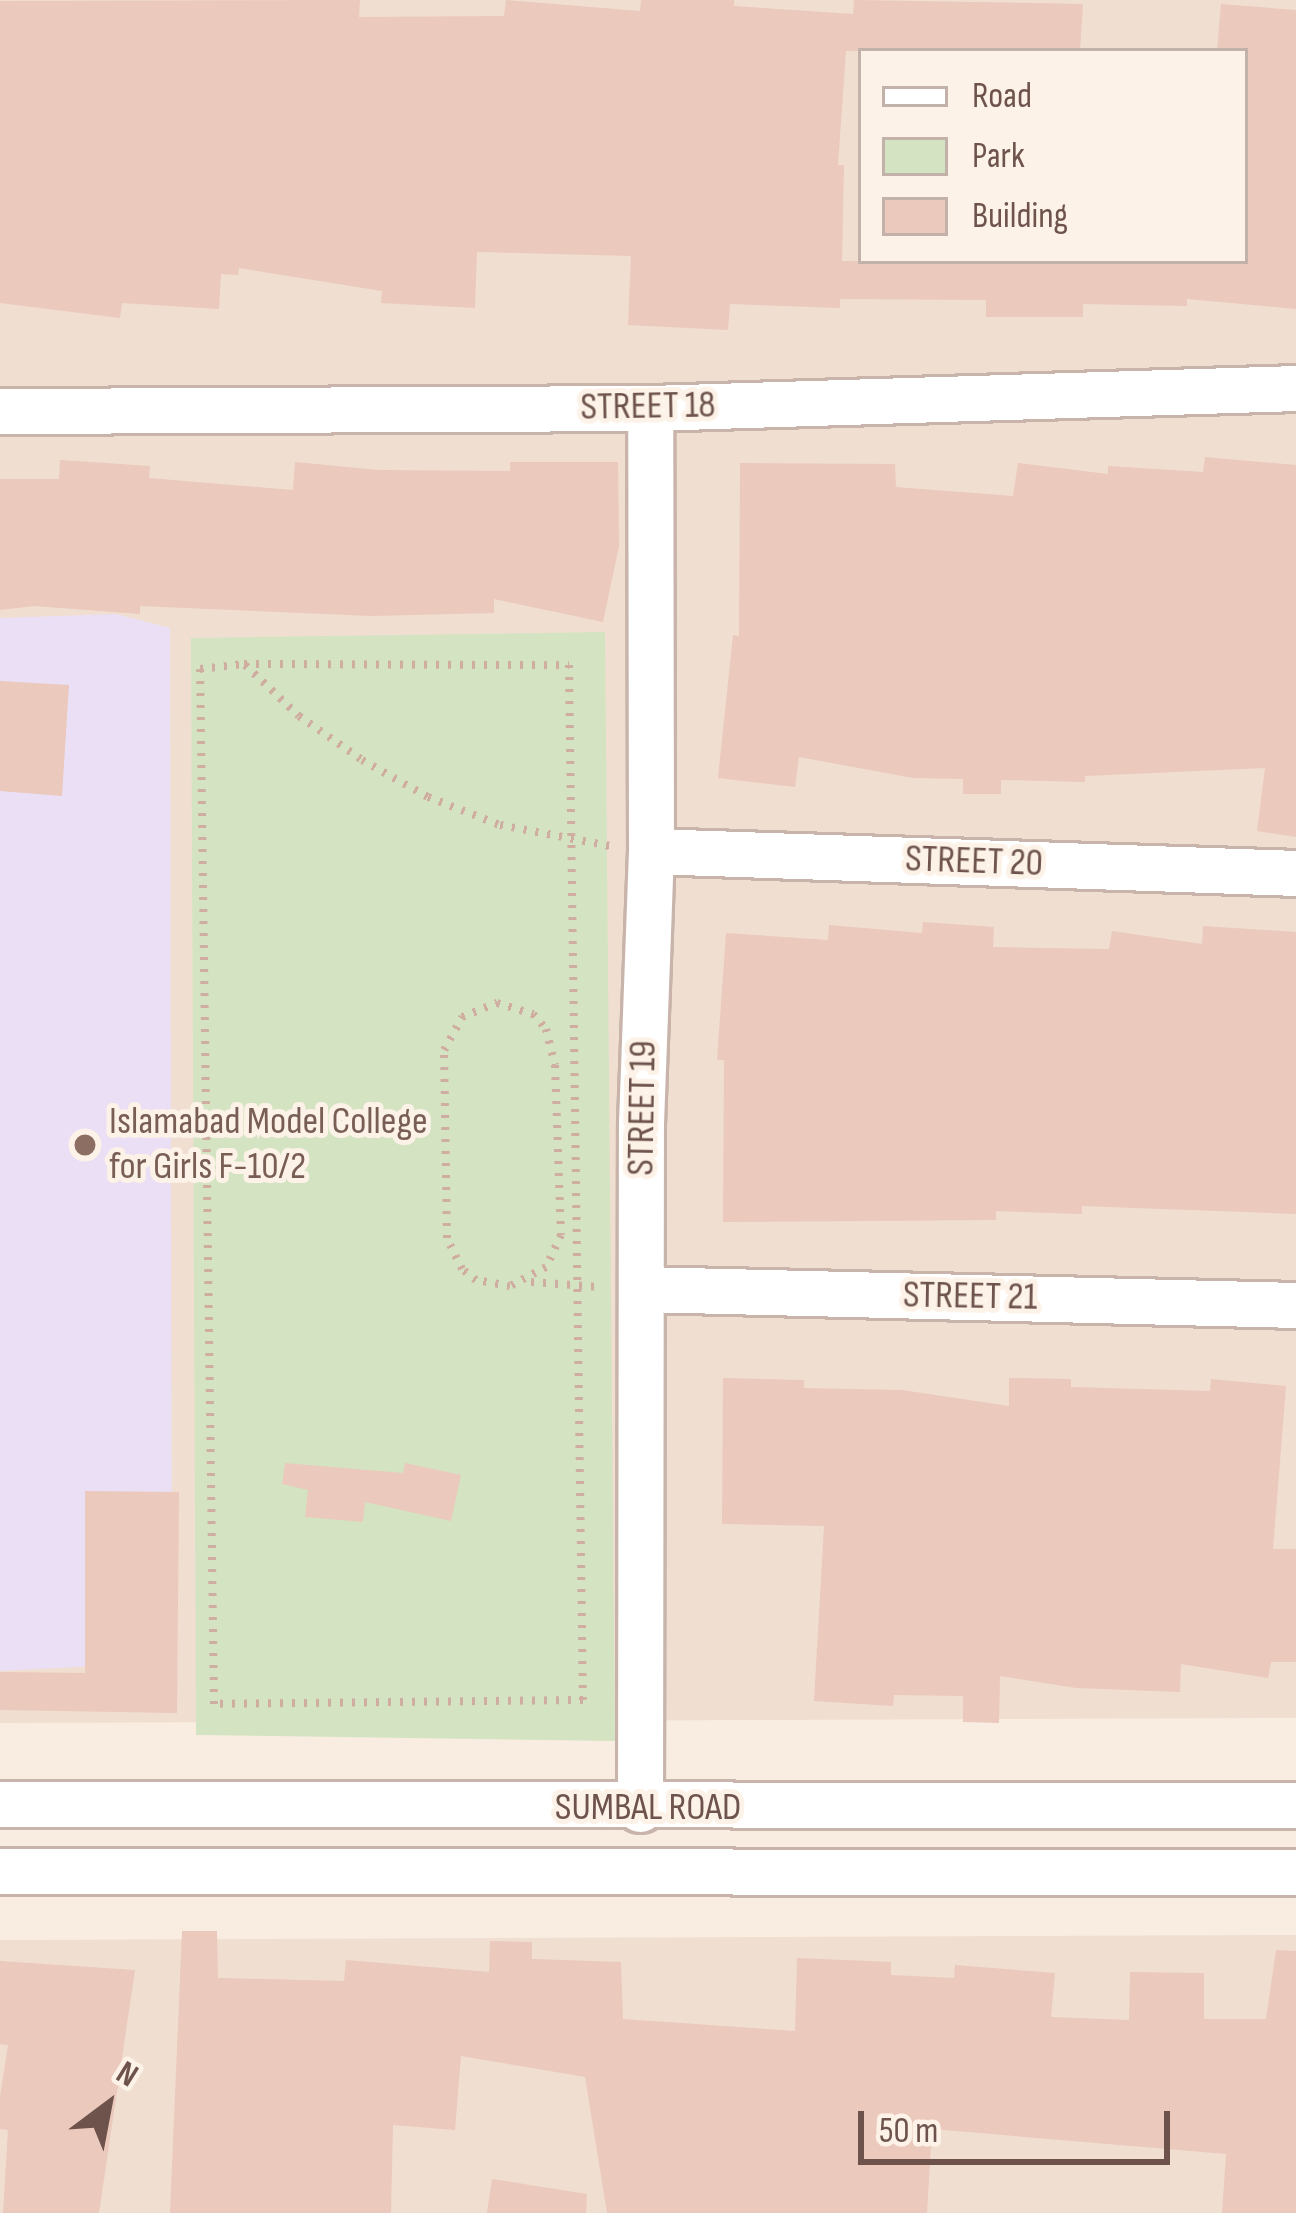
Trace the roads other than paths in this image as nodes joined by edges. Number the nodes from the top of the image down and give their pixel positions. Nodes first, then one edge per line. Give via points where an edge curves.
1 (1296, 388) edge
2 (650, 408) junction
3 (0, 411) edge
4 (651, 851) junction
5 (1296, 873) edge
6 (643, 1289) junction
7 (1296, 1305) edge
8 (0, 1804) edge
9 (1296, 1805) edge
10 (406, 1807) junction
11 (640, 1808) junction
12 (0, 1871) edge
13 (407, 1872) junction
14 (1296, 1872) edge

1 - 2 street, STREET 18
2 - 3 street, STREET 18
2 - 4 street, STREET 19
4 - 5 street, STREET 20
4 - 6 street, STREET 19
6 - 7 street, STREET 21
6 - 11 street, STREET 19
8 - 10 street, SUMBAL ROAD
9 - 11 street, SUMBAL ROAD
10 - 11 street, SUMBAL ROAD
10 - 13 street
12 - 13 street, SUMBAL ROAD
13 - 14 street, SUMBAL ROAD

